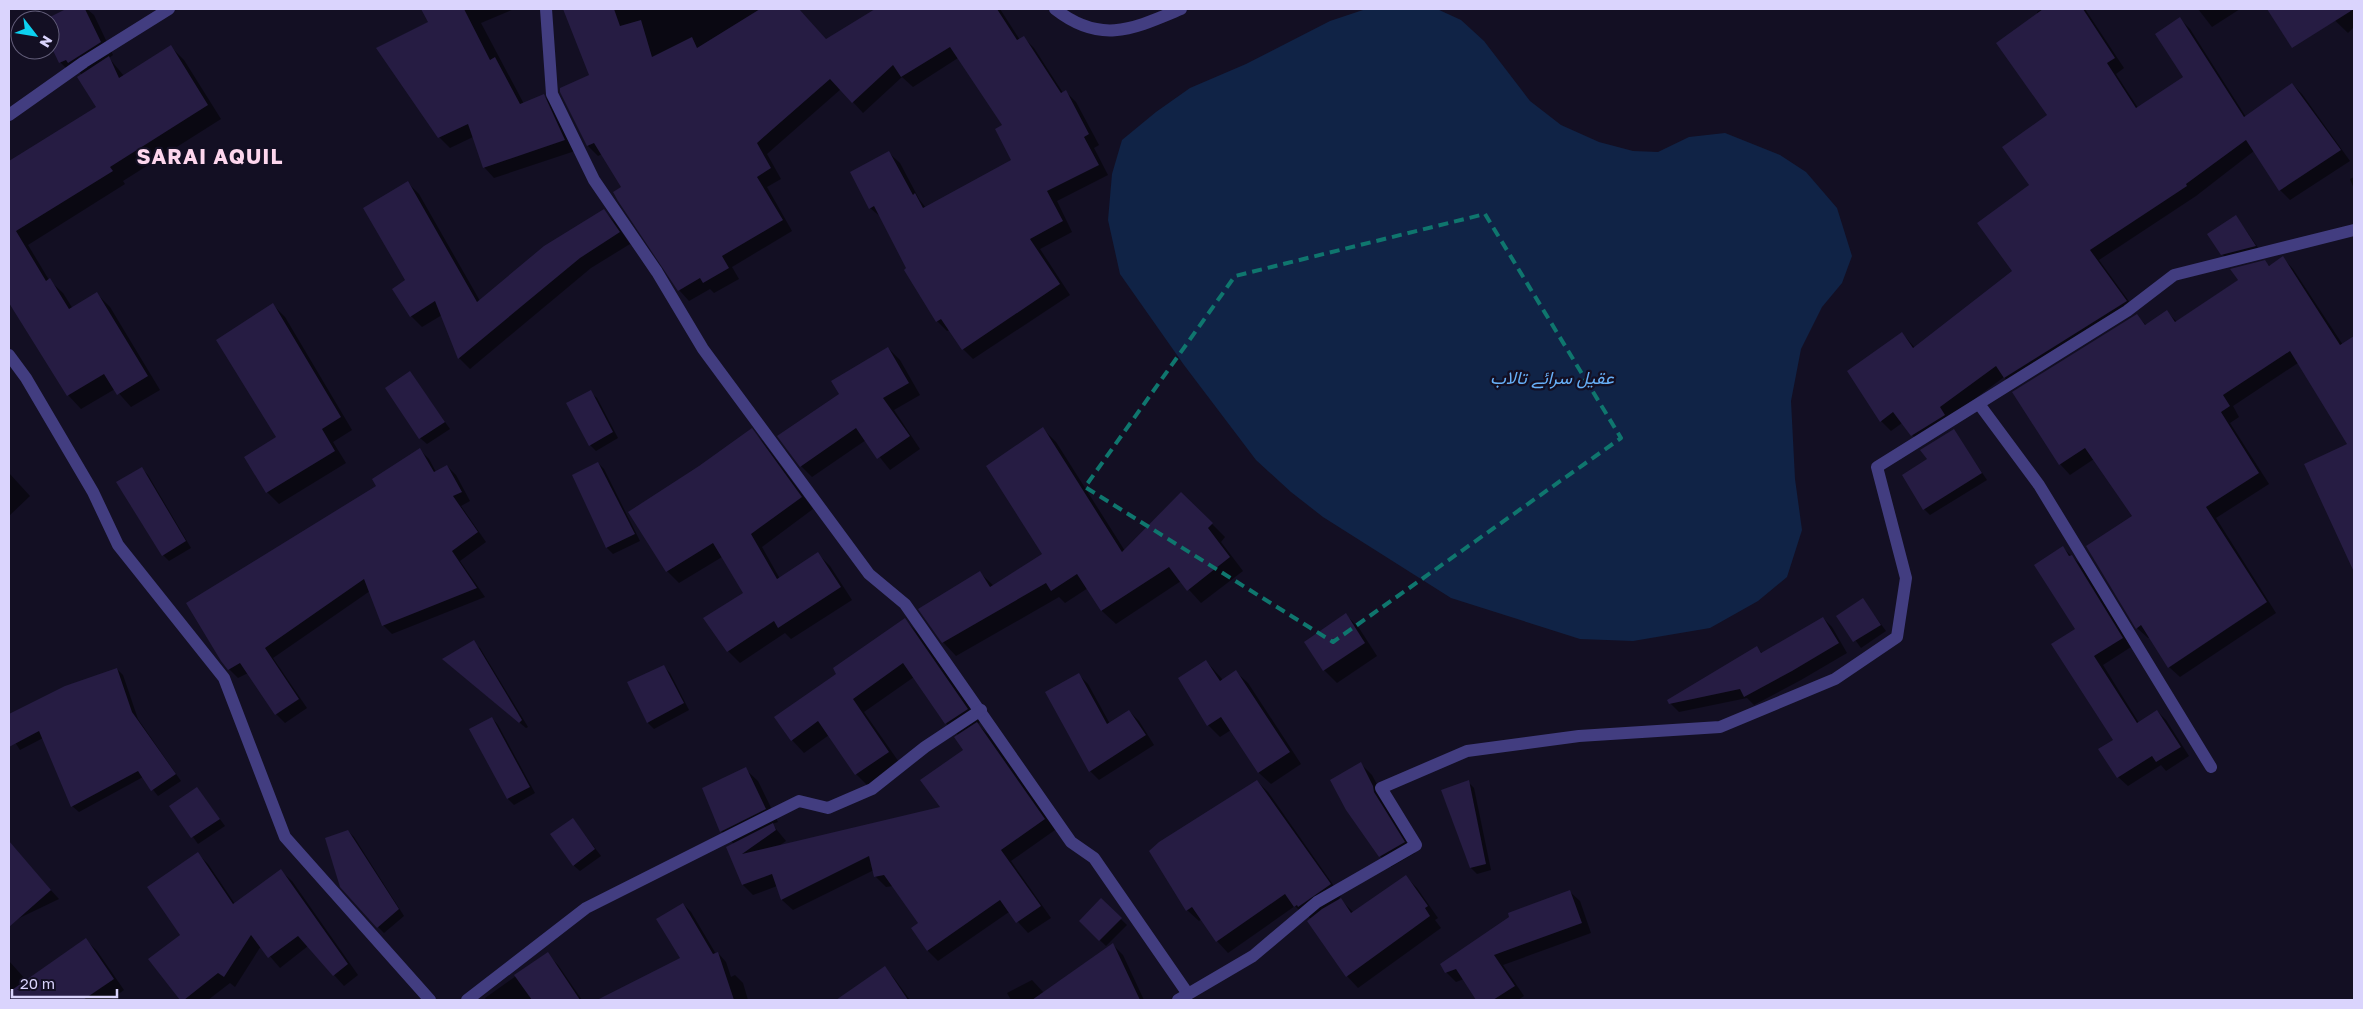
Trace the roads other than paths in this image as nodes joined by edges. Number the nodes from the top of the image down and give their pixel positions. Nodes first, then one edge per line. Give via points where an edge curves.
1 (169, 9) edge
2 (546, 9) edge
3 (1055, 9) edge
4 (1181, 9) edge
5 (9, 115) edge
6 (2354, 230) edge
7 (9, 355) edge
8 (1979, 404) junction
9 (981, 710) junction
10 (2211, 767) dead end
11 (1183, 997) edge
12 (430, 1000) edge
13 (468, 1000) edge

1 - 5 street via 84,62
2 - 9 street via 552,94 594,180 657,272 703,349 827,519 869,574 905,604
3 - 4 street via 1078,24 1108,32 1140,25
6 - 8 street via 2174,275 2127,310
7 - 12 street via 93,492 118,545 224,678 285,837
8 - 10 street via 2039,485
8 - 11 street via 1877,467 1906,578 1897,637 1836,679 1720,727 1579,736 1467,751 1381,788 1416,845 1317,902 1253,956
9 - 11 street via 1072,842 1094,858
9 - 13 street via 925,747 872,789 828,808 799,802 586,908

